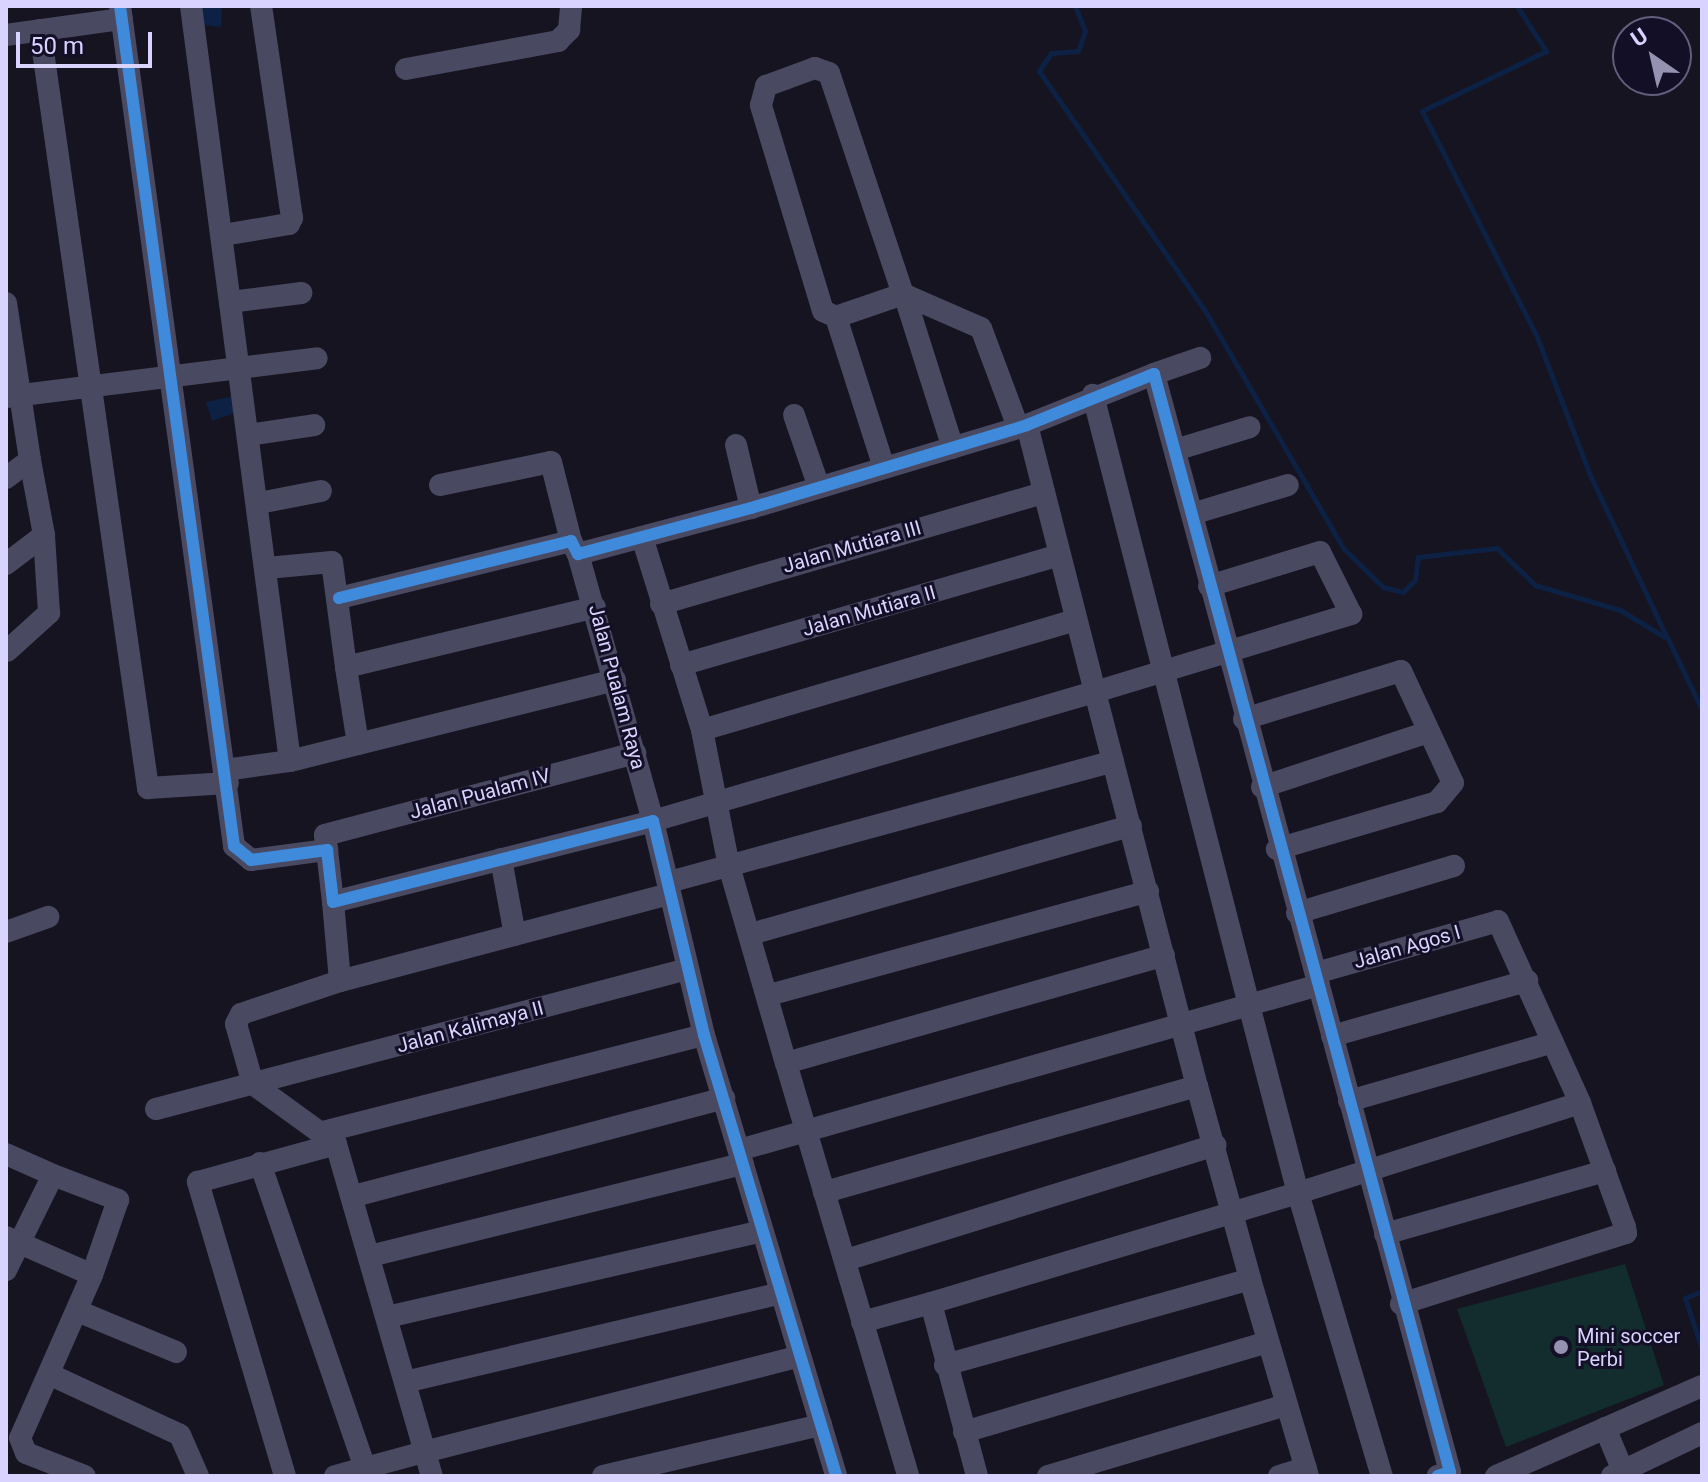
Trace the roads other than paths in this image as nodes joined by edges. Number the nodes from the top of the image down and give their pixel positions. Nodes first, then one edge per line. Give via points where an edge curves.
1 (191, 6) edge
2 (261, 6) edge
3 (571, 6) edge
4 (121, 12) edge
5 (40, 30) junction
6 (6, 35) edge
7 (406, 69) dead end
8 (223, 235) junction
9 (301, 293) dead end
10 (904, 297) junction
11 (230, 302) junction
12 (6, 303) edge
13 (836, 317) junction
14 (317, 358) dead end
15 (1200, 358) dead end
16 (237, 367) junction
17 (1154, 374) junction
18 (169, 377) junction
19 (95, 384) junction
20 (13, 395) edge
21 (1093, 395) junction
22 (794, 415) dead end
23 (314, 425) dead end
24 (1022, 426) junction
25 (1250, 427) dead end
26 (249, 435) junction
27 (736, 445) dead end
28 (953, 448) junction
29 (1175, 450) junction
30 (30, 460) junction
31 (884, 467) junction
32 (6, 478) edge
33 (440, 485) dead end
34 (1288, 485) dead end
35 (819, 487) junction
36 (321, 491) dead end
37 (1044, 493) junction
38 (259, 503) junction
39 (751, 508) junction
40 (1192, 514) junction
41 (44, 535) junction
42 (642, 537) junction
43 (575, 547) junction
44 (1056, 556) junction
45 (6, 564) edge
46 (267, 568) junction
47 (1209, 586) junction
48 (339, 598) junction
49 (661, 604) junction
50 (595, 607) junction
51 (1075, 620) junction
52 (7, 651) edge
53 (1226, 654) junction
54 (681, 665) junction
55 (346, 667) junction
56 (1164, 672) junction
57 (615, 680) junction
58 (1095, 692) junction
59 (1244, 719) junction
60 (702, 730) junction
61 (1425, 733) junction
62 (358, 744) junction
63 (635, 753) junction
64 (290, 761) junction
65 (1113, 761) junction
66 (226, 777) junction
67 (1262, 787) junction
68 (715, 803) junction
69 (653, 821) junction
70 (1131, 826) junction
71 (326, 843) junction
72 (1277, 849) junction
73 (501, 859) junction
74 (729, 866) junction
75 (1454, 866) dead end
76 (670, 888) junction
77 (1148, 891) junction
78 (333, 902) junction
79 (1297, 913) junction
80 (48, 917) dead end
81 (6, 932) edge
82 (751, 934) junction
83 (515, 935) junction
84 (1164, 955) junction
85 (687, 969) junction
86 (1317, 979) junction
87 (340, 981) junction
88 (1527, 981) junction
89 (769, 995) junction
90 (1249, 1005) junction
91 (1181, 1021) junction
92 (704, 1035) junction
93 (1332, 1036) junction
94 (1553, 1042) junction
95 (786, 1063) junction
96 (253, 1084) junction
97 (1197, 1086) junction
98 (724, 1098) junction
99 (1349, 1101) junction
100 (1580, 1103) junction
101 (156, 1109) dead end
102 (803, 1127) junction
103 (329, 1138) junction
104 (1215, 1145) junction
105 (6, 1154) edge
106 (741, 1157) junction
107 (260, 1163) junction
108 (1367, 1166) junction
109 (1605, 1171) junction
110 (53, 1175) junction
111 (824, 1192) junction
112 (1298, 1193) junction
113 (354, 1196) junction
114 (1231, 1216) junction
115 (762, 1231) junction
116 (1385, 1234) junction
117 (12, 1241) edge
118 (370, 1256) junction
119 (846, 1260) junction
120 (6, 1270) edge
121 (92, 1275) junction
122 (1250, 1279) junction
123 (781, 1293) junction
124 (931, 1303) junction
125 (1401, 1304) junction
126 (80, 1312) junction
127 (387, 1317) junction
128 (862, 1322) junction
129 (1267, 1342) junction
130 (176, 1352) dead end
131 (798, 1357) junction
132 (945, 1365) junction
133 (51, 1375) junction
134 (405, 1382) junction
135 (1700, 1386) edge
136 (1286, 1405) junction
137 (821, 1425) junction
138 (1605, 1428) junction
139 (964, 1432) junction
140 (1702, 1433) edge
141 (424, 1452) junction
142 (366, 1472) edge
143 (1307, 1472) edge
144 (1617, 1473) edge
145 (85, 1476) edge
146 (198, 1476) edge
147 (285, 1476) edge
148 (335, 1476) edge
149 (432, 1476) edge
150 (603, 1476) edge
151 (836, 1476) edge
152 (908, 1476) edge
153 (977, 1476) edge
154 (1048, 1476) edge
155 (1279, 1476) edge
156 (1382, 1476) edge
157 (1438, 1476) edge
158 (1496, 1476) edge

1 - 8 street
2 - 8 street via 292,218 289,224
3 - 7 street via 569,30 558,41
4 - 5 street
4 - 18 street
5 - 6 street
5 - 19 street
8 - 11 street
9 - 11 street
10 - 13 street
10 - 13 street via 834,83 815,68 766,86 760,98 821,308
10 - 24 street via 981,328
10 - 28 street
11 - 16 street
12 - 20 street
13 - 31 street
14 - 16 street
15 - 17 street
16 - 18 street
16 - 26 street
17 - 21 street
17 - 29 street
18 - 19 street
18 - 66 street
19 - 20 street
19 - 66 street via 148,788
20 - 30 street
21 - 24 street
21 - 56 street
22 - 35 street
23 - 26 street
24 - 28 street
24 - 37 street
25 - 29 street
26 - 38 street
27 - 39 street
28 - 31 street
29 - 40 street
30 - 32 street
30 - 41 street
31 - 35 street
33 - 43 street, Jalan Pualam Raya via 551,462
34 - 40 street
35 - 39 street
36 - 38 street
37 - 44 street
37 - 49 street, Jalan Mutiara III
38 - 46 street
39 - 42 street
40 - 47 street
41 - 45 street
41 - 52 street via 49,613
42 - 43 street
42 - 49 street
43 - 48 street
43 - 50 street, Jalan Pualam Raya
44 - 51 street
44 - 54 street, Jalan Mutiara II
46 - 48 street via 329,560
46 - 64 street
47 - 53 street
47 - 53 street via 1320,552 1351,614
48 - 55 street
49 - 54 street
50 - 55 street
50 - 57 street, Jalan Pualam Raya
51 - 58 street
51 - 60 street
53 - 56 street
53 - 59 street
54 - 60 street
55 - 62 street
56 - 58 street
56 - 90 street
57 - 62 street
57 - 63 street, Jalan Pualam Raya
58 - 65 street
58 - 68 street
59 - 61 street via 1401,671
59 - 67 street
60 - 68 street
61 - 67 street
61 - 72 street via 1453,783 1443,798
62 - 64 street
63 - 69 street, Jalan Pualam Raya
63 - 71 street, Jalan Pualam IV
64 - 66 street
65 - 70 street
65 - 74 street
66 - 71 street, Jalan Pualam IV via 237,854 261,860
67 - 72 street
68 - 69 street
68 - 74 street
69 - 73 street
69 - 76 street, Jalan Pualam Raya
70 - 77 street
70 - 82 street
71 - 78 street
72 - 79 street
73 - 78 street
73 - 83 street
74 - 76 street
74 - 82 street
75 - 79 street
76 - 83 street
76 - 85 street, Jalan Pualam Raya
77 - 84 street
77 - 89 street
78 - 87 street
79 - 86 street
80 - 81 street
82 - 89 street
83 - 87 street
84 - 91 street
84 - 95 street
85 - 92 street, Jalan Pualam Raya
85 - 96 street, Jalan Kalimaya II
86 - 88 street, Jalan Agos I via 1498,921
86 - 90 street, Jalan Agos I
86 - 93 street
87 - 96 street via 241,1014 236,1024
88 - 93 street
88 - 94 street
89 - 95 street
90 - 91 street, Jalan Agos I
90 - 112 street
91 - 97 street
91 - 102 street, Jalan Agos I
92 - 98 street, Jalan Pualam Raya
92 - 103 street
93 - 99 street
94 - 99 street
94 - 100 street
95 - 102 street
96 - 101 street, Jalan Kalimaya II
96 - 103 street
97 - 104 street
97 - 111 street
98 - 106 street, Jalan Pualam Raya
98 - 113 street
99 - 108 street
100 - 108 street
100 - 109 street
102 - 106 street, Jalan Agos I
102 - 111 street
103 - 107 street
103 - 113 street
104 - 114 street
104 - 119 street
105 - 110 street
106 - 115 street, Jalan Pualam Raya
106 - 118 street, Jalan Agos I
107 - 142 street
107 - 147 street via 202,1178 199,1187
108 - 112 street
108 - 116 street
109 - 116 street
109 - 125 street via 1626,1233
110 - 117 street
110 - 121 street via 118,1200
111 - 119 street
112 - 114 street
112 - 156 street
113 - 118 street
114 - 122 street
114 - 124 street
115 - 123 street, Jalan Pualam Raya
115 - 127 street
116 - 125 street
117 - 120 street
117 - 121 street
118 - 127 street
119 - 128 street
121 - 126 street
122 - 129 street
122 - 132 street
123 - 131 street, Jalan Pualam Raya
123 - 134 street
124 - 128 street
124 - 132 street
125 - 157 street via 1450,1472
126 - 130 street
126 - 133 street
127 - 134 street
128 - 152 street
129 - 136 street
129 - 139 street
131 - 137 street, Jalan Pualam Raya
131 - 141 street
132 - 139 street
133 - 145 street via 21,1446
133 - 146 street via 166,1425 180,1435
134 - 141 street
135 - 138 street
136 - 143 street
136 - 154 street
137 - 150 street
137 - 151 street, Jalan Pualam Raya
138 - 144 street
138 - 158 street
139 - 153 street
140 - 144 street
141 - 142 street
141 - 149 street
142 - 148 street
143 - 155 street

